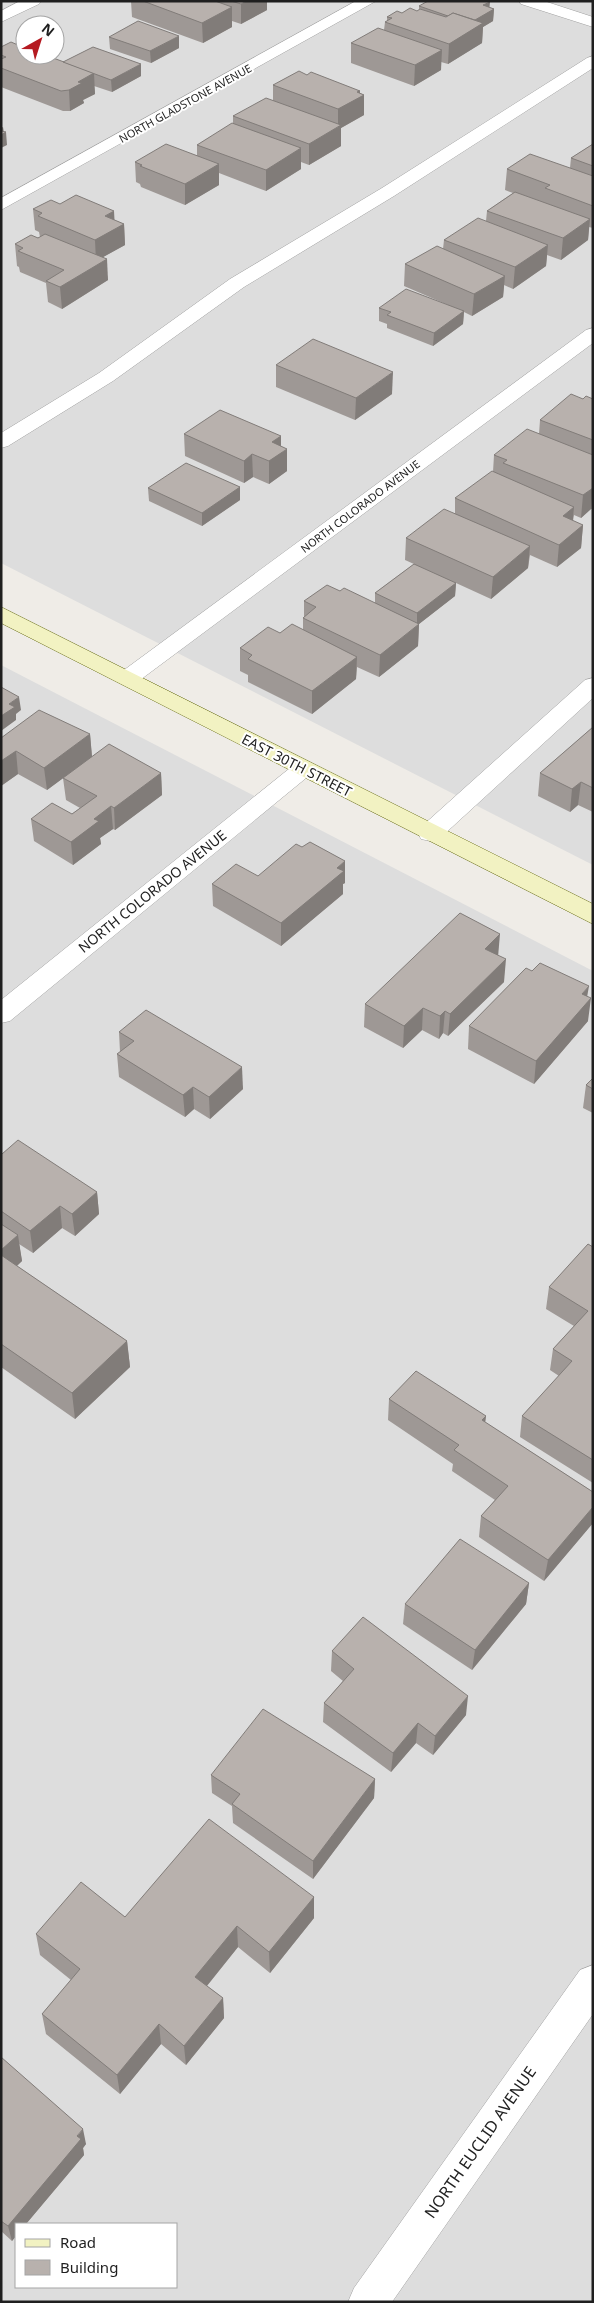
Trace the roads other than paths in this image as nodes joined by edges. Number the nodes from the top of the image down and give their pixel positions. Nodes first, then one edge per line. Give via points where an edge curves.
1 (33, 1) edge
2 (368, 1) edge
3 (527, 1) edge
4 (1, 17) edge
5 (593, 22) edge
6 (593, 61) edge
7 (1, 205) edge
8 (593, 334) edge
9 (1, 442) edge
10 (1, 614) edge
11 (128, 678) junction
12 (593, 685) edge
13 (303, 769) junction
14 (430, 833) junction
15 (593, 915) edge
16 (1, 1014) edge
17 (593, 1983) edge
18 (368, 2302) edge

1 - 4 street
2 - 7 street, NORTH GLADSTONE AVENUE
3 - 5 street
6 - 9 street via 388,192 237,283 106,377
8 - 11 street, NORTH COLORADO AVENUE
10 - 11 main road, EAST 30TH STREET
11 - 13 main road, EAST 30TH STREET
12 - 14 street
13 - 14 main road, EAST 30TH STREET
13 - 16 street, NORTH COLORADO AVENUE
14 - 15 main road, EAST 30TH STREET
17 - 18 street, NORTH EUCLID AVENUE

